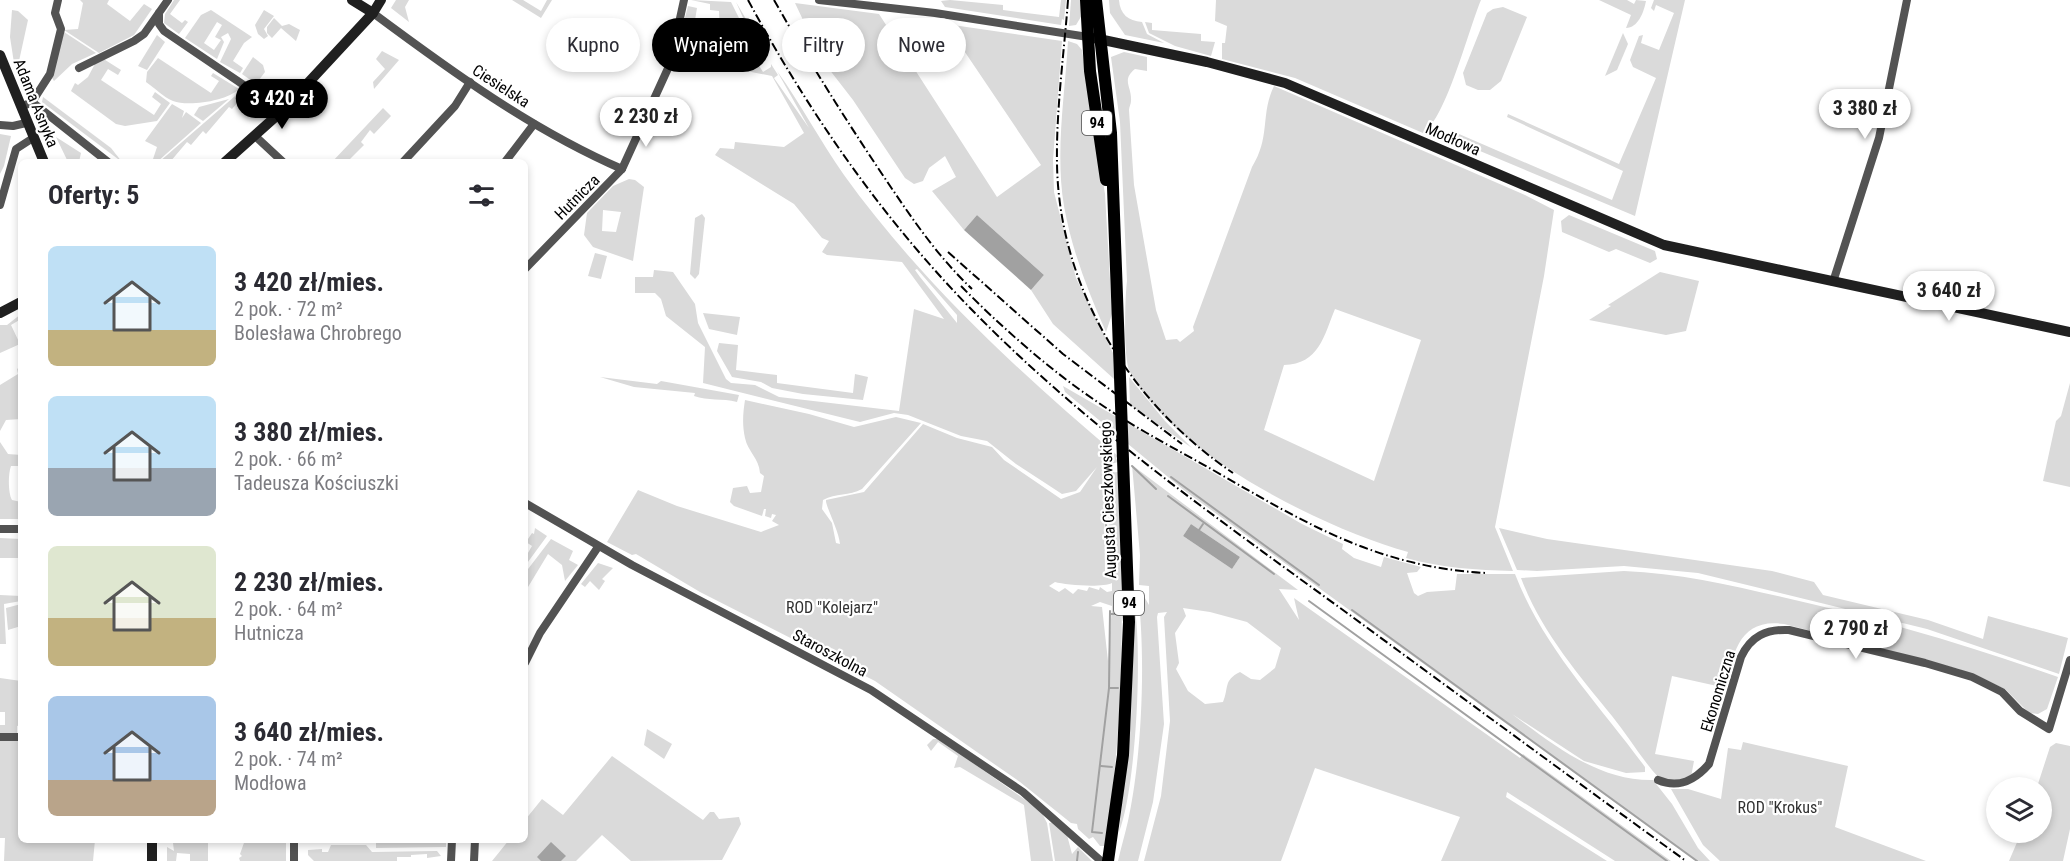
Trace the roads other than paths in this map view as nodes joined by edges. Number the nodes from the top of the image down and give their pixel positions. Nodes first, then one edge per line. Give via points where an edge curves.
1 (58, 0) edge
2 (168, 0) edge
3 (352, 0) edge
4 (381, 0) edge
5 (684, 0) edge
6 (819, 0) edge
7 (1086, 0) edge
8 (1096, 0) edge
9 (1907, 0) edge
10 (159, 13) junction
11 (373, 13) junction
12 (1094, 38) junction
13 (0, 55) edge
14 (79, 68) dead end
15 (470, 82) junction
16 (32, 102) junction
17 (21, 107) junction
18 (282, 111) junction
19 (26, 123) junction
20 (534, 124) junction
21 (0, 125) edge
22 (255, 136) junction
23 (33, 138) junction
24 (43, 159) edge
25 (104, 159) edge
26 (228, 159) edge
27 (280, 159) edge
28 (407, 159) edge
29 (507, 159) edge
30 (622, 169) junction
31 (0, 205) edge
32 (528, 266) edge
33 (1833, 282) junction
34 (18, 304) edge
35 (0, 313) edge
36 (2070, 332) edge
37 (528, 505) edge
38 (0, 529) edge
39 (18, 529) edge
40 (598, 547) junction
41 (528, 657) edge
42 (2070, 660) edge
43 (0, 736) edge
44 (18, 737) edge
45 (1658, 780) dead end
46 (152, 843) edge
47 (294, 843) edge
48 (452, 843) edge
49 (476, 843) edge
50 (1109, 855) edge
51 (152, 861) edge
52 (294, 861) edge
53 (451, 861) edge
54 (474, 861) edge
55 (1101, 861) edge

1 - 16 street via 56,13 61,28 50,74
2 - 10 street
3 - 11 street
4 - 11 street
5 - 30 street, Hutnicza via 670,64
6 - 12 street, Modłowa via 935,13
7 - 12 main road, Augusta Cieszkowskiego / 94
8 - 12 main road, Augusta Cieszkowskiego / 94
9 - 33 street via 1879,138
10 - 14 street via 135,41
10 - 18 street via 164,31
11 - 15 street, Ciesielska
11 - 18 street
12 - 33 street, Modłowa via 1285,83 1664,245
12 - 50 main road, Augusta Cieszkowskiego / 94 via 1111,133 1129,611 1121,781
13 - 17 street, Adama Asnyka
15 - 20 street, Ciesielska
15 - 28 street via 455,106
16 - 17 street
16 - 25 street
17 - 19 street, Adama Asnyka
18 - 22 street
19 - 21 street
19 - 23 street, Adama Asnyka
20 - 29 street
20 - 30 street, Ciesielska
22 - 26 street
22 - 27 street
23 - 24 street, Adama Asnyka
23 - 31 street via 16,149
30 - 32 street, Hutnicza
33 - 36 street, Modłowa
34 - 35 street
37 - 40 street, Staroszkolna
38 - 39 street
40 - 41 street
40 - 55 street, Staroszkolna via 871,690 1023,792
42 - 45 street, Ekonomiczna via 2049,729 2020,711 2002,692 1965,675 1789,630 1767,631 1751,642 1741,657 1709,764 1684,783
43 - 44 street
46 - 51 street
47 - 52 street
48 - 53 street
49 - 54 street

